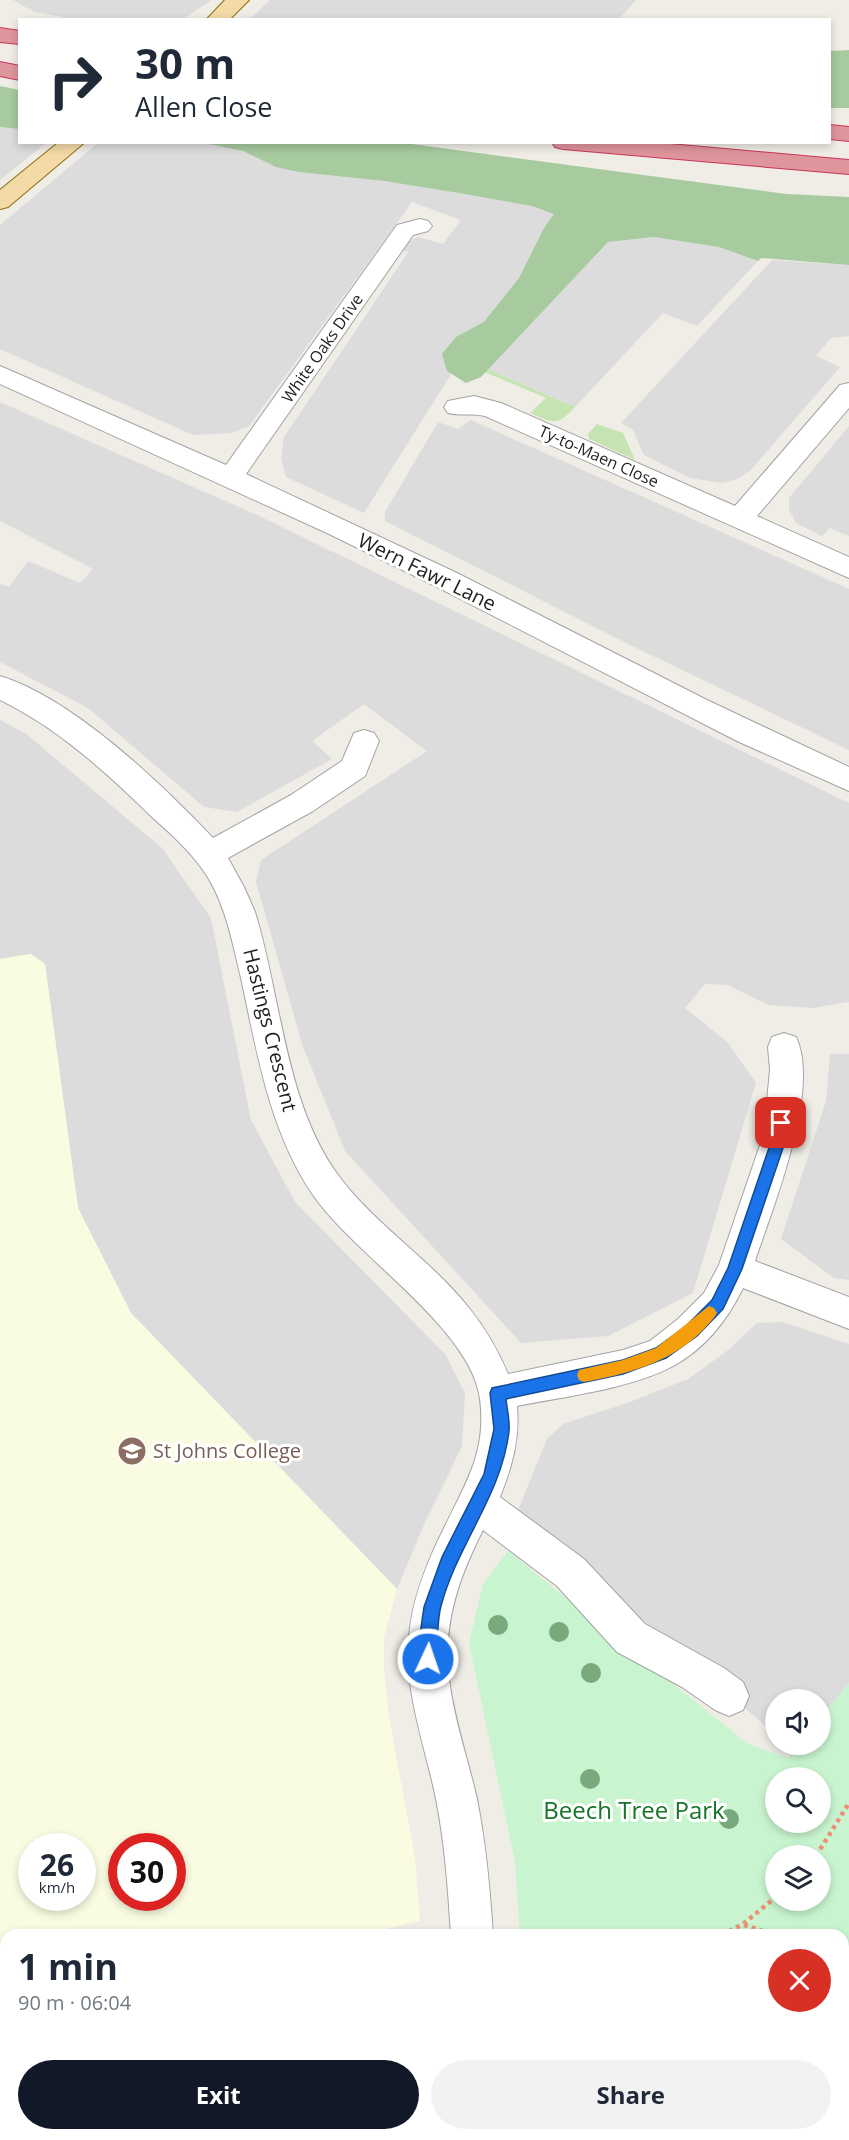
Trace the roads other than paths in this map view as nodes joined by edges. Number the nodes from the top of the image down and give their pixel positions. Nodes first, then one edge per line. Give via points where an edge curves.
1 (238, 0) edge
2 (218, 18) edge
3 (0, 35) edge
4 (18, 38) edge
5 (0, 69) edge
6 (18, 73) edge
7 (831, 130) edge
8 (849, 131) edge
9 (72, 144) edge
10 (586, 144) edge
11 (849, 167) edge
12 (0, 202) edge
13 (420, 226) dead end
14 (0, 374) edge
15 (849, 391) edge
16 (457, 407) dead end
17 (230, 478) junction
18 (739, 519) junction
19 (849, 568) edge
20 (0, 687) edge
21 (364, 741) dead end
22 (849, 780) edge
23 (209, 854) junction
24 (784, 1047) dead end
25 (735, 1269) junction
26 (849, 1313) edge
27 (498, 1393) junction
28 (477, 1503) junction
29 (729, 1696) dead end
30 (472, 1929) edge

1 - 2 main road
3 - 4 highway
5 - 6 highway
7 - 8 highway
9 - 12 main road
10 - 11 highway
13 - 17 street, White Oaks Drive via 405,230
14 - 17 street, Wern Fawr Lane
15 - 18 street
16 - 18 street, Ty-to-Maen Close via 492,408
17 - 22 street, Wern Fawr Lane via 445,579 687,705
18 - 19 street, Ty-to-Maen Close
20 - 23 street, Hastings Crescent via 73,733 132,779
21 - 23 street via 354,768 302,803
23 - 27 street, Hastings Crescent via 231,888 243,923 281,1087 302,1146 326,1186 356,1220 458,1321 480,1352
24 - 25 street via 784,1101 777,1145
25 - 26 street
25 - 27 street via 717,1304 661,1354 623,1367
27 - 28 street, Hastings Crescent via 502,1429 491,1476
28 - 29 street via 583,1584 630,1637 650,1652 702,1676
28 - 30 street, Hastings Crescent via 448,1562 432,1607 427,1642 428,1676 457,1798

